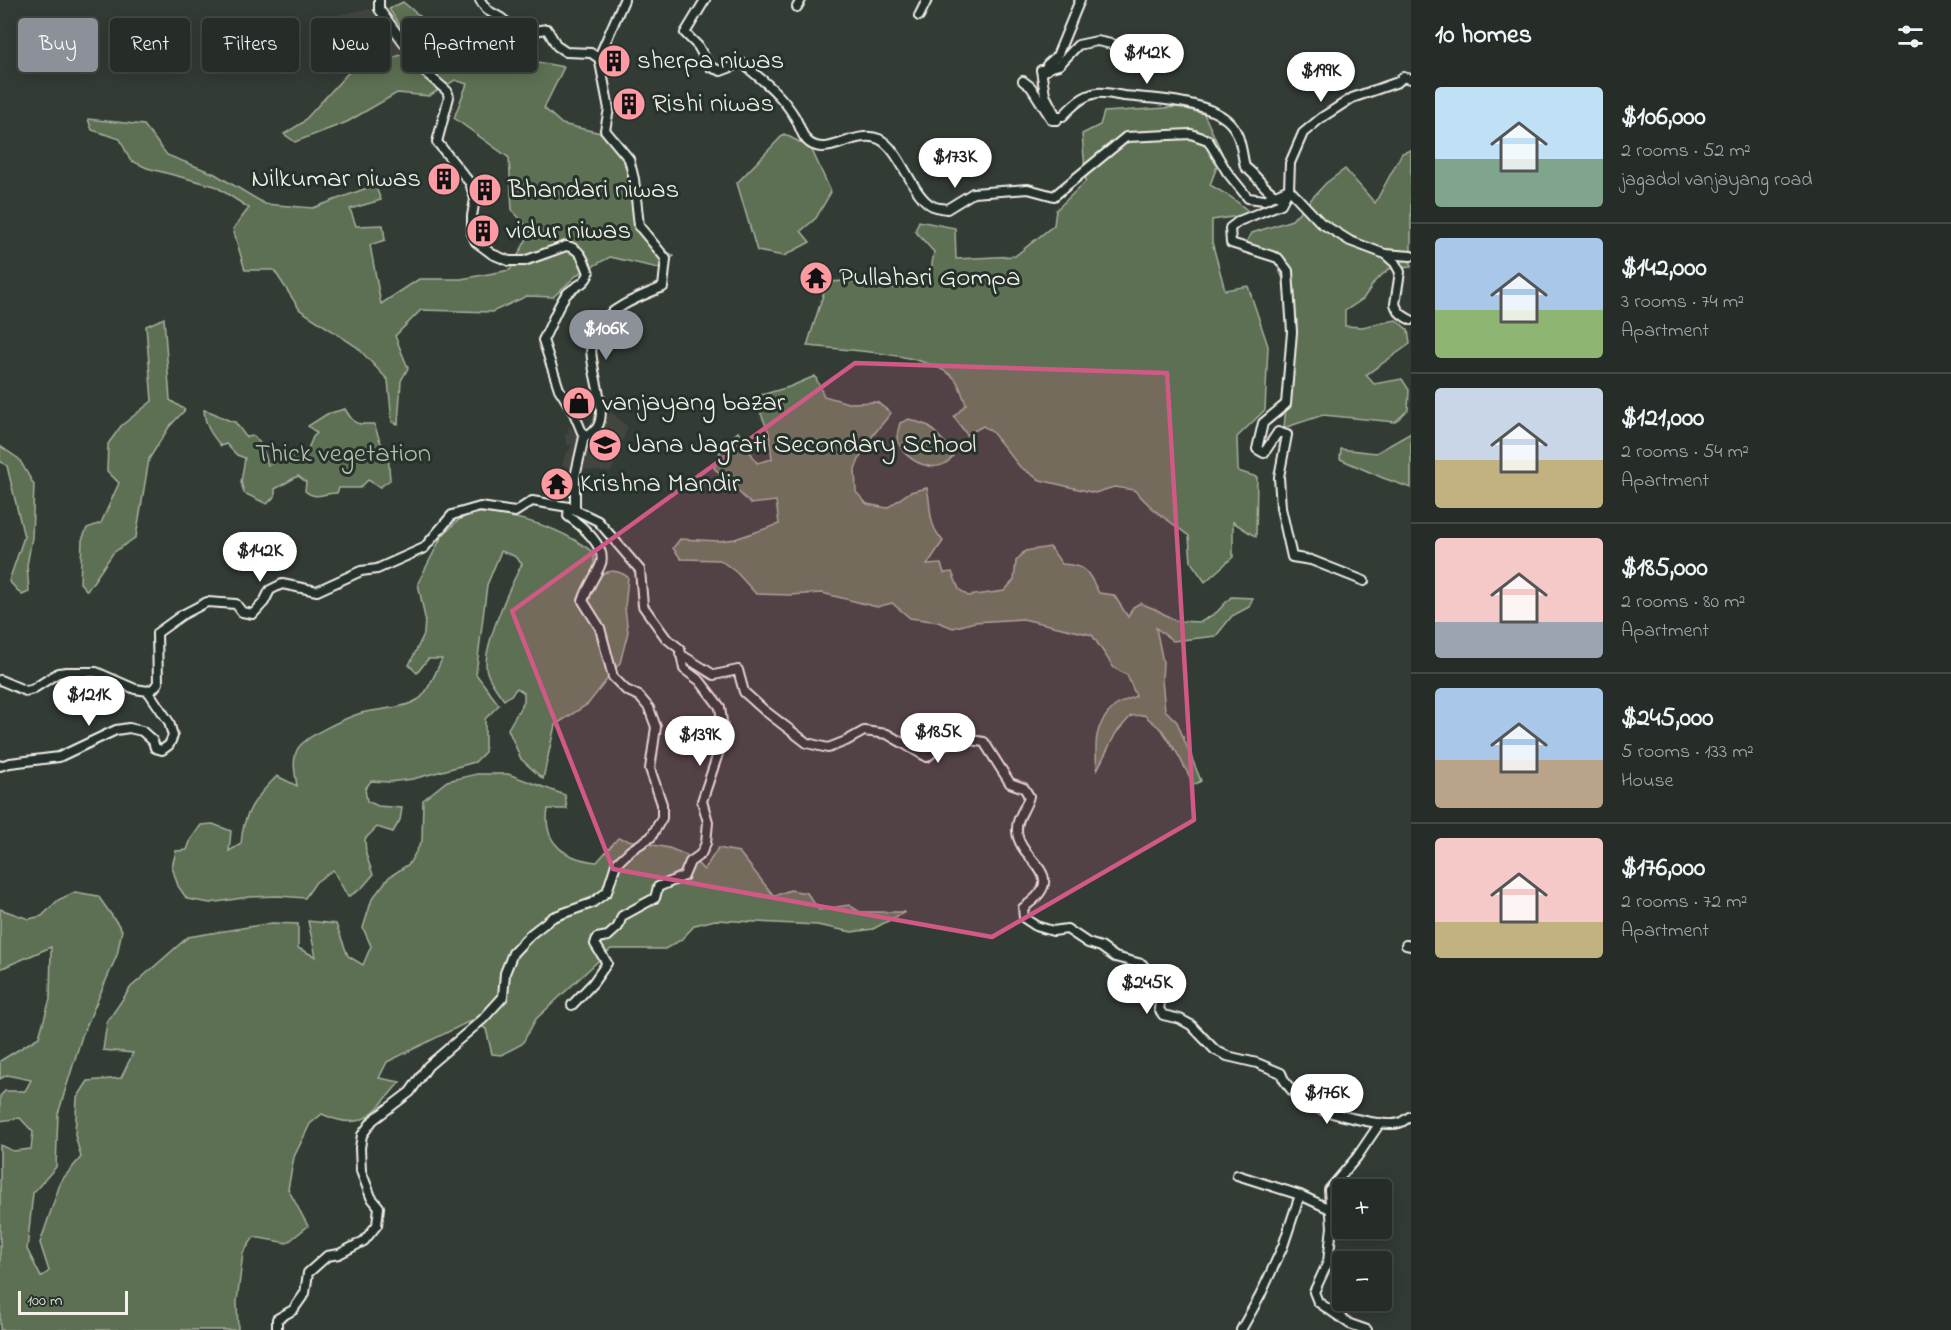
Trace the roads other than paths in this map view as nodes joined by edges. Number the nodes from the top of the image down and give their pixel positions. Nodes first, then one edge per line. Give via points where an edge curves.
1 (379, 0) edge
2 (480, 0) edge
3 (624, 0) edge
4 (705, 0) edge
5 (927, 0) edge
6 (1080, 0) edge
7 (919, 16) dead end
8 (1121, 46) dead end
9 (600, 59) junction
10 (1047, 70) junction
11 (1411, 79) edge
12 (1023, 81) dead end
13 (1056, 116) junction
14 (1289, 189) junction
15 (1277, 196) junction
16 (1385, 254) junction
17 (1411, 256) edge
18 (1411, 320) edge
19 (584, 437) junction
20 (569, 507) junction
21 (1364, 581) dead end
22 (680, 654) junction
23 (0, 680) edge
24 (148, 692) junction
25 (0, 766) edge
26 (572, 1005) dead end
27 (1411, 1116) edge
28 (1380, 1124) junction
29 (1237, 1175) dead end
30 (1300, 1195) junction
31 (1330, 1209) junction
32 (277, 1330) edge
33 (1240, 1330) edge
34 (1367, 1330) edge

1 - 19 street via 379,9 418,66 447,91 449,97 437,142 470,183 475,199 472,233 476,242 509,261 524,261 566,246 579,251 584,261 587,279 564,297 543,340 559,389
2 - 9 street via 487,10 520,33 547,29 556,46 566,52 591,53
3 - 9 street
4 - 15 street via 685,33 710,67 722,71 742,63 780,95 805,140 817,147 861,137 878,139 891,149 931,206 946,209 973,193 1017,189 1054,196 1126,137 1191,134 1208,140 1248,198 1264,200
5 - 7 street
6 - 10 street via 1063,44
8 - 10 street via 1097,41 1078,45 1066,60
9 - 19 street via 609,109 605,130 629,159 639,226 666,259 663,287 626,303 597,326 592,358 600,424
10 - 13 street via 1041,70 1043,83
11 - 14 street via 1403,77 1352,98 1303,133 1290,163
12 - 13 street via 1052,120
13 - 15 street via 1063,116 1086,96 1098,93 1191,104 1227,120 1240,140 1245,167
14 - 15 street
14 - 16 street via 1321,223 1350,241
14 - 21 street via 1281,204 1230,228 1231,243 1278,258 1288,271 1292,332 1286,404 1263,423 1257,449 1264,453 1278,432 1287,435 1279,477 1292,557 1311,560
16 - 17 street
16 - 18 street via 1400,272 1396,309
19 - 20 street
20 - 22 street via 598,521 640,570 643,606 666,638 680,649
20 - 24 street via 532,501 515,512 480,507 452,514 424,548 317,591 282,584 270,590 253,614 242,612 236,604 207,602 158,633 158,683
20 - 32 street via 568,516 583,526 601,550 602,563 583,601 600,628 613,677 639,696 656,727 650,769 662,804 662,818 651,837 616,864 607,892 591,903 553,917 531,934 513,953 505,973 503,997 428,1066 410,1092 372,1120 362,1135 361,1171 378,1207 377,1225 364,1240 327,1256 308,1273 304,1293 292,1310 278,1319
22 - 26 street via 684,669 700,681 720,707 722,742 702,801 708,822 706,843 684,876 658,886 655,898 622,916 618,927 608,936 597,938 595,944 608,963
22 - 28 street via 714,675 738,670 744,692 807,743 828,748 864,731 887,734 927,757 951,741 984,742 1010,783 1024,788 1029,796 1017,820 1017,832 1020,843 1040,867 1043,883 1037,898 1023,908 1024,918 1053,931 1067,929 1115,957 1142,964 1158,987 1163,1015 1191,1025 1215,1050 1281,1073 1293,1092 1308,1104
23 - 24 street via 26,691 58,673 96,672
24 - 25 street via 169,722 173,736 162,750 154,748 153,741 142,731 116,730 59,757
27 - 28 street via 1398,1124
28 - 31 street via 1329,1190
29 - 30 street
30 - 31 street
30 - 33 street via 1283,1246
31 - 34 street via 1328,1262 1314,1292 1318,1302 1350,1324

